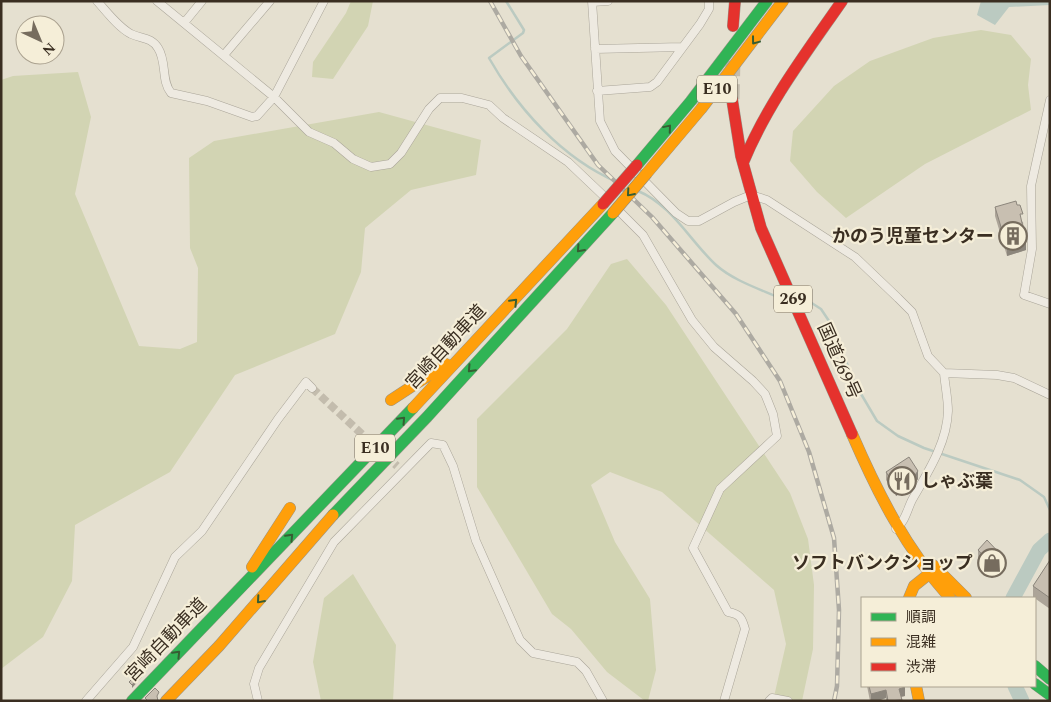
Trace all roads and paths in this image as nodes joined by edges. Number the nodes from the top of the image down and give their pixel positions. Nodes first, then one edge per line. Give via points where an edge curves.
1 (97, 1) edge
2 (157, 1) edge
3 (202, 1) edge
4 (270, 1) edge
5 (324, 1) edge
6 (608, 1) edge
7 (709, 1) edge
8 (735, 1) edge
9 (767, 1) edge
10 (783, 1) edge
11 (842, 1) edge
12 (592, 2) edge
13 (184, 23) junction
14 (733, 26) dead end
15 (682, 48) junction
16 (595, 49) junction
17 (224, 55) junction
18 (597, 90) junction
19 (274, 97) junction
20 (732, 99) tunnel mouth
21 (1050, 100) edge
22 (743, 162) junction
23 (751, 195) junction
24 (1050, 304) edge
25 (469, 348) junction
26 (944, 373) junction
27 (312, 388) dead end
28 (1050, 395) edge
29 (391, 400) dead end
30 (290, 508) dead end
31 (900, 526) junction
32 (932, 572) junction
33 (234, 596) junction
34 (909, 597) edge
35 (949, 597) edge
36 (965, 597) edge
37 (1036, 667) edge
38 (1047, 677) edge
39 (1037, 686) edge
40 (916, 687) edge
41 (1050, 695) edge
42 (725, 700) edge
43 (86, 701) edge
44 (132, 701) edge
45 (166, 701) edge
46 (258, 701) edge
47 (603, 701) edge
48 (769, 701) edge
49 (788, 701) edge
50 (919, 701) edge

1 - 19 street via 123,28 156,45 164,60 167,88 175,95 207,101 252,117 257,116
2 - 13 street
3 - 13 street
4 - 17 street
5 - 19 street
6 - 12 street
7 - 15 street via 709,9
8 - 14 main road
25 -> 9 main road, 宮崎自動車道 / E10, bridge via 604,204 691,101
10 -> 45 main road, 宮崎自動車道 / E10, bridge via 702,109 613,213 427,417 349,497 219,646
11 - 22 main road via 772,104
12 - 16 street
13 - 17 street
15 - 16 street
15 - 18 street via 650,87
16 - 18 street
17 - 19 street
18 - 23 street via 600,121 615,151 688,221 698,221
19 - 42 street via 309,132 334,143 353,159 371,167 390,164 440,98 462,98 489,105 568,162 643,235 692,320 714,347 765,394 777,436 720,489 693,548 728,612 742,618 745,629
20 - 22 main road, 国道269号 / 269
21 - 24 street via 1032,186 1032,249 1024,295
22 - 23 main road, 国道269号 / 269
23 - 26 street via 775,205 855,257 912,312 928,356
23 - 31 main road, 国道269号 / 269 via 761,228 877,492
25 - 29 main road
33 -> 25 main road, 宮崎自動車道 / E10
26 - 28 street via 1014,378
26 - 31 street via 948,411 945,433
27 - 43 street via 306,382 202,531 175,557 133,648
30 - 33 main road
31 - 32 main road, 国道269号 / 269
32 - 34 main road via 914,586
32 - 35 main road, 269
32 - 36 main road, 269
44 -> 33 main road, 宮崎自動車道 / E10
37 - 38 main road
39 - 41 main road
40 - 50 main road
46 - 47 street via 254,684 259,668 334,542 400,469 431,443 443,445 453,466 476,541 520,640 533,654 577,662
48 - 49 street via 772,698

